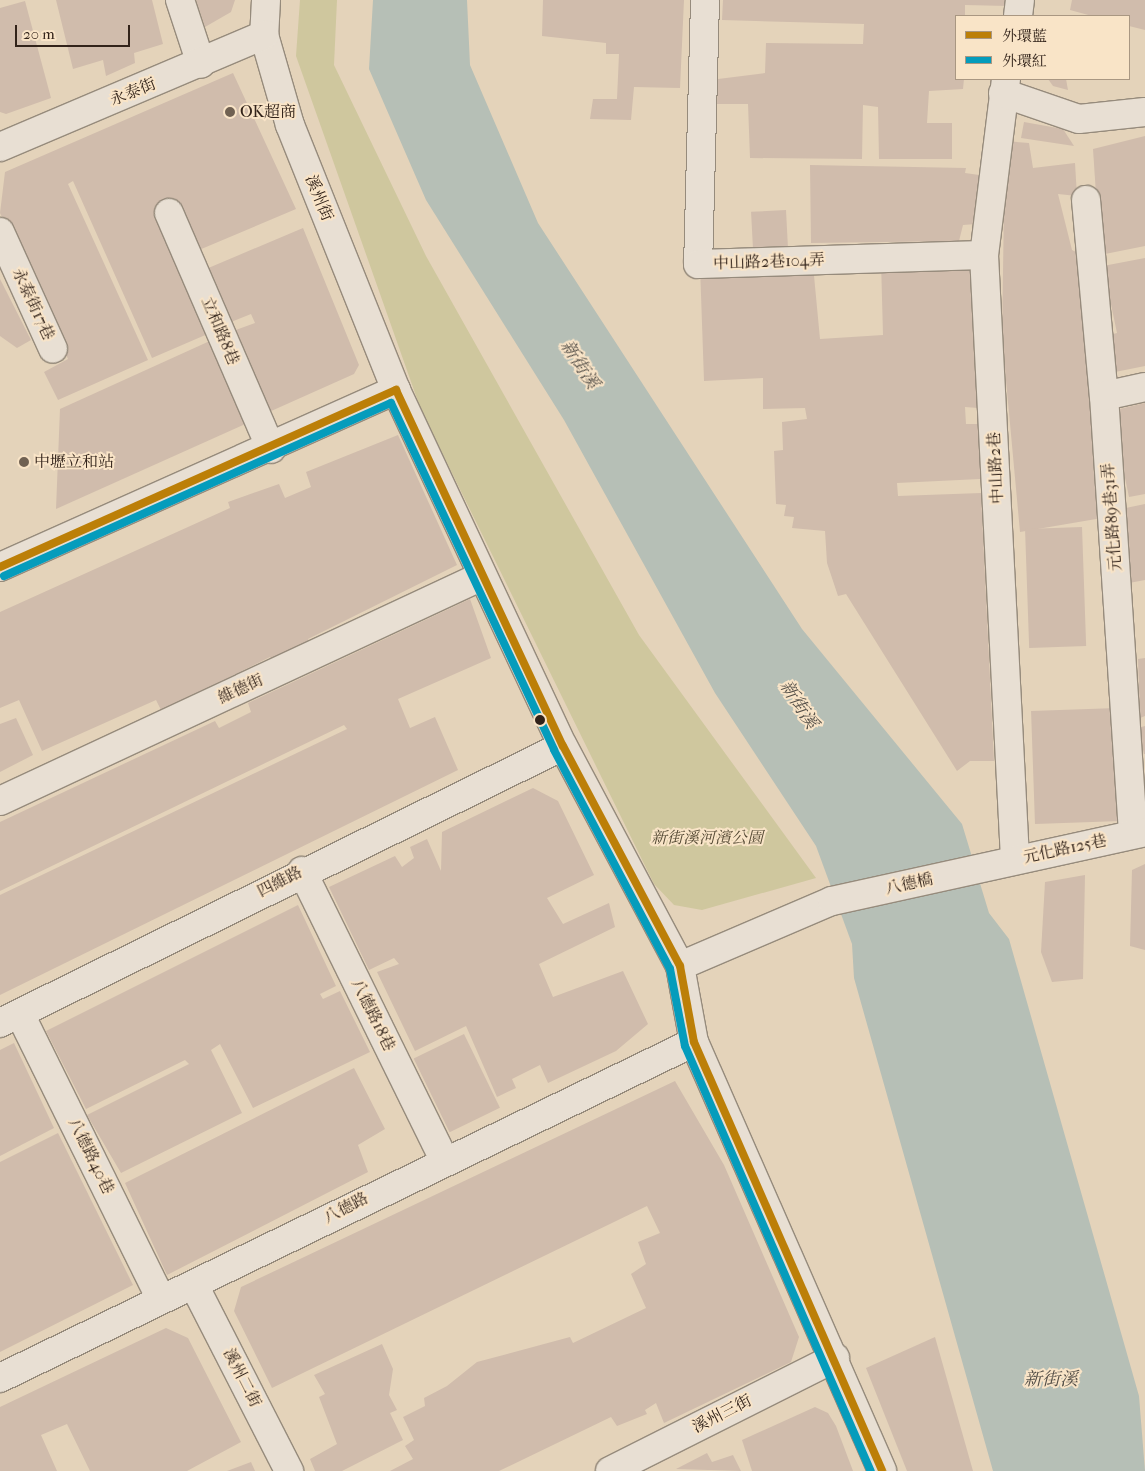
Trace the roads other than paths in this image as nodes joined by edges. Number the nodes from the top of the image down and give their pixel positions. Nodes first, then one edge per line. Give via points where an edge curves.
1 (180, 0) edge
2 (266, 0) edge
3 (705, 0) edge
4 (1020, 0) edge
5 (1018, 15) edge
6 (264, 35) junction
7 (201, 64) junction
8 (1005, 86) edge
9 (1145, 112) edge
10 (0, 146) edge
11 (1086, 200) dead end
12 (169, 213) dead end
13 (0, 232) edge
14 (984, 255) junction
15 (53, 349) dead end
16 (1145, 387) edge
17 (396, 390) junction
18 (1104, 396) junction
19 (271, 449) junction
20 (0, 568) edge
21 (482, 576) junction
22 (563, 746) junction
23 (0, 801) edge
24 (1139, 833) edge
25 (1015, 859) junction
26 (985, 867) joint
27 (302, 871) junction
28 (680, 966) junction
29 (10, 1019) edge
30 (694, 1042) junction
31 (444, 1160) junction
32 (194, 1285) junction
33 (161, 1299) junction
34 (835, 1358) junction
35 (0, 1378) edge
36 (289, 1471) edge
37 (610, 1471) edge
38 (882, 1471) edge

1 - 7 lane
2 - 6 lane, 溪州街
3 - 14 lane, 中山路2巷104弄 via 698,264
4 - 5 lane
6 - 7 lane, 永泰街
6 - 17 lane, 溪州街 via 290,126
7 - 10 lane, 永泰街
8 - 9 lane via 1080,119
8 - 14 lane, 中山路2巷
11 - 18 lane, 元化路89巷31弄
12 - 19 lane, 立和路8巷
13 - 15 lane, 永泰街17巷
14 - 25 lane, 中山路2巷
16 - 18 lane
17 - 19 lane
17 - 21 lane, 溪州街
18 - 24 lane, 元化路89巷31弄
19 - 20 lane
21 - 22 lane, 溪州街
21 - 23 lane, 維德街
22 - 27 lane, 四維路
22 - 28 lane, 溪州街
24 - 25 lane, 元化路125巷
25 - 26 lane, 元化路125巷
26 - 28 lane, 八德橋 via 832,901
27 - 29 lane, 四維路
27 - 31 lane, 八德路18巷
28 - 30 lane, 溪州街
29 - 33 lane, 八德路40巷
30 - 31 lane, 八德路
30 - 34 lane, 溪州街
31 - 32 lane, 八德路
32 - 33 lane, 八德路
32 - 36 lane, 溪州二街
33 - 35 lane, 八德路
34 - 37 lane, 溪州三街
34 - 38 lane, 溪州街

